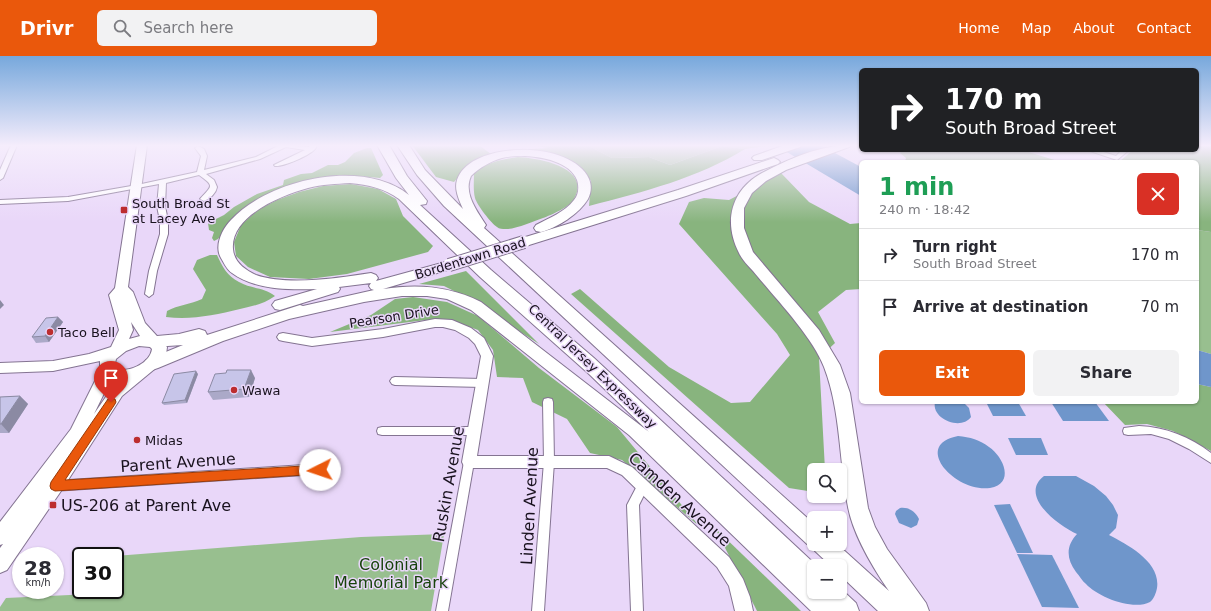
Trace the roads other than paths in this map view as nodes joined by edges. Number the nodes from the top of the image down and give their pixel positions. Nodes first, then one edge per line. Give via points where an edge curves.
1 (139, 171) edge
2 (208, 171) edge
3 (398, 171) edge
4 (420, 171) edge
5 (469, 171) edge
6 (577, 171) edge
7 (730, 171) edge
8 (744, 171) edge
9 (770, 171) edge
10 (200, 173) junction
11 (163, 181) junction
12 (137, 187) junction
13 (204, 199) dead end
14 (0, 202) edge
15 (541, 228) junction
16 (487, 238) junction
17 (520, 239) junction
18 (448, 261) junction
19 (372, 278) junction
20 (121, 289) junction
21 (149, 294) dead end
22 (290, 314) junction
23 (283, 337) dead end
24 (152, 341) junction
25 (116, 350) junction
26 (487, 363) joint
27 (53, 366) junction
28 (149, 367) junction
29 (0, 368) edge
30 (596, 369) junction
31 (106, 370) junction
32 (395, 381) dead end
33 (483, 383) junction
34 (548, 402) dead end
35 (382, 431) dead end
36 (475, 431) junction
37 (1128, 431) dead end
38 (1211, 459) edge
39 (469, 462) junction
40 (549, 462) junction
41 (320, 470) dead end
42 (47, 486) junction
43 (642, 487) junction
44 (24, 530) junction
45 (807, 531) edge
46 (2, 532) edge
47 (830, 551) edge
48 (0, 564) edge
49 (807, 571) edge
50 (835, 599) edge
51 (442, 611) edge
52 (538, 611) edge
53 (637, 611) edge
54 (744, 611) edge
55 (827, 611) edge
56 (848, 611) edge
57 (895, 611) edge
58 (918, 611) edge

1 - 12 main road
2 - 10 street
3 - 30 highway, Central Jersey Expressway via 419,199
4 - 16 highway, Central Jersey Expressway via 434,188
5 - 16 highway via 463,182 464,196
6 - 15 highway via 582,175 585,192 578,203 563,216
7 - 15 highway, Bordentown Road
8 - 17 highway, Bordentown Road via 702,187
9 - 58 highway via 746,192 738,207 738,234 746,253 813,334 832,365 841,393 858,508 879,556
10 - 11 street
10 - 13 street via 214,184 213,191
11 - 12 street
11 - 21 street via 161,206 164,234
12 - 14 street via 68,198
12 - 20 main road
15 - 17 highway, Bordentown Road
16 - 45 highway, Central Jersey Expressway
17 - 18 highway, Bordentown Road, bridge
18 - 19 highway, Bordentown Road
18 - 22 highway, Bordentown Road
19 - 24 highway, Bordentown Road via 244,316 193,337
19 - 30 highway via 310,284 262,281 244,275 232,265 226,244 231,229 243,216 281,193 327,181 361,180 380,184 401,194 455,246
20 - 24 main road via 126,292 130,308 140,327
20 - 25 main road via 116,295 126,330
22 - 28 highway, Bordentown Road via 217,336
22 - 55 highway via 403,290 442,292 466,300 635,430
23 - 26 street, Pearson Drive via 312,342 444,322 460,326 478,339 488,356
24 - 25 main road via 138,341
24 - 28 main road via 160,348 160,353
25 - 27 main road via 89,359
25 - 31 main road via 106,362
26 - 33 street, Ruskin Avenue
27 - 29 main road
27 - 31 main road via 56,369 84,367
28 - 31 main road via 138,373 122,376 110,374
28 - 42 main road via 117,392
30 - 49 highway, Central Jersey Expressway
31 - 42 main road via 77,433
32 - 33 street
33 - 36 street, Ruskin Avenue
34 - 40 street, Linden Avenue
35 - 36 street
36 - 39 street, Ruskin Avenue
37 - 38 street via 1140,428 1163,432 1189,443
39 - 40 street, Camden Avenue
39 - 51 street, Ruskin Avenue
40 - 43 street, Camden Avenue via 609,462 627,472
40 - 52 street, Linden Avenue
41 - 42 street, Parent Avenue
42 - 44 main road
42 - 46 main road
43 - 53 street via 633,505
43 - 54 street, Camden Avenue via 723,562 738,583
44 - 46 street
44 - 48 main road
47 - 57 highway
50 - 56 highway

